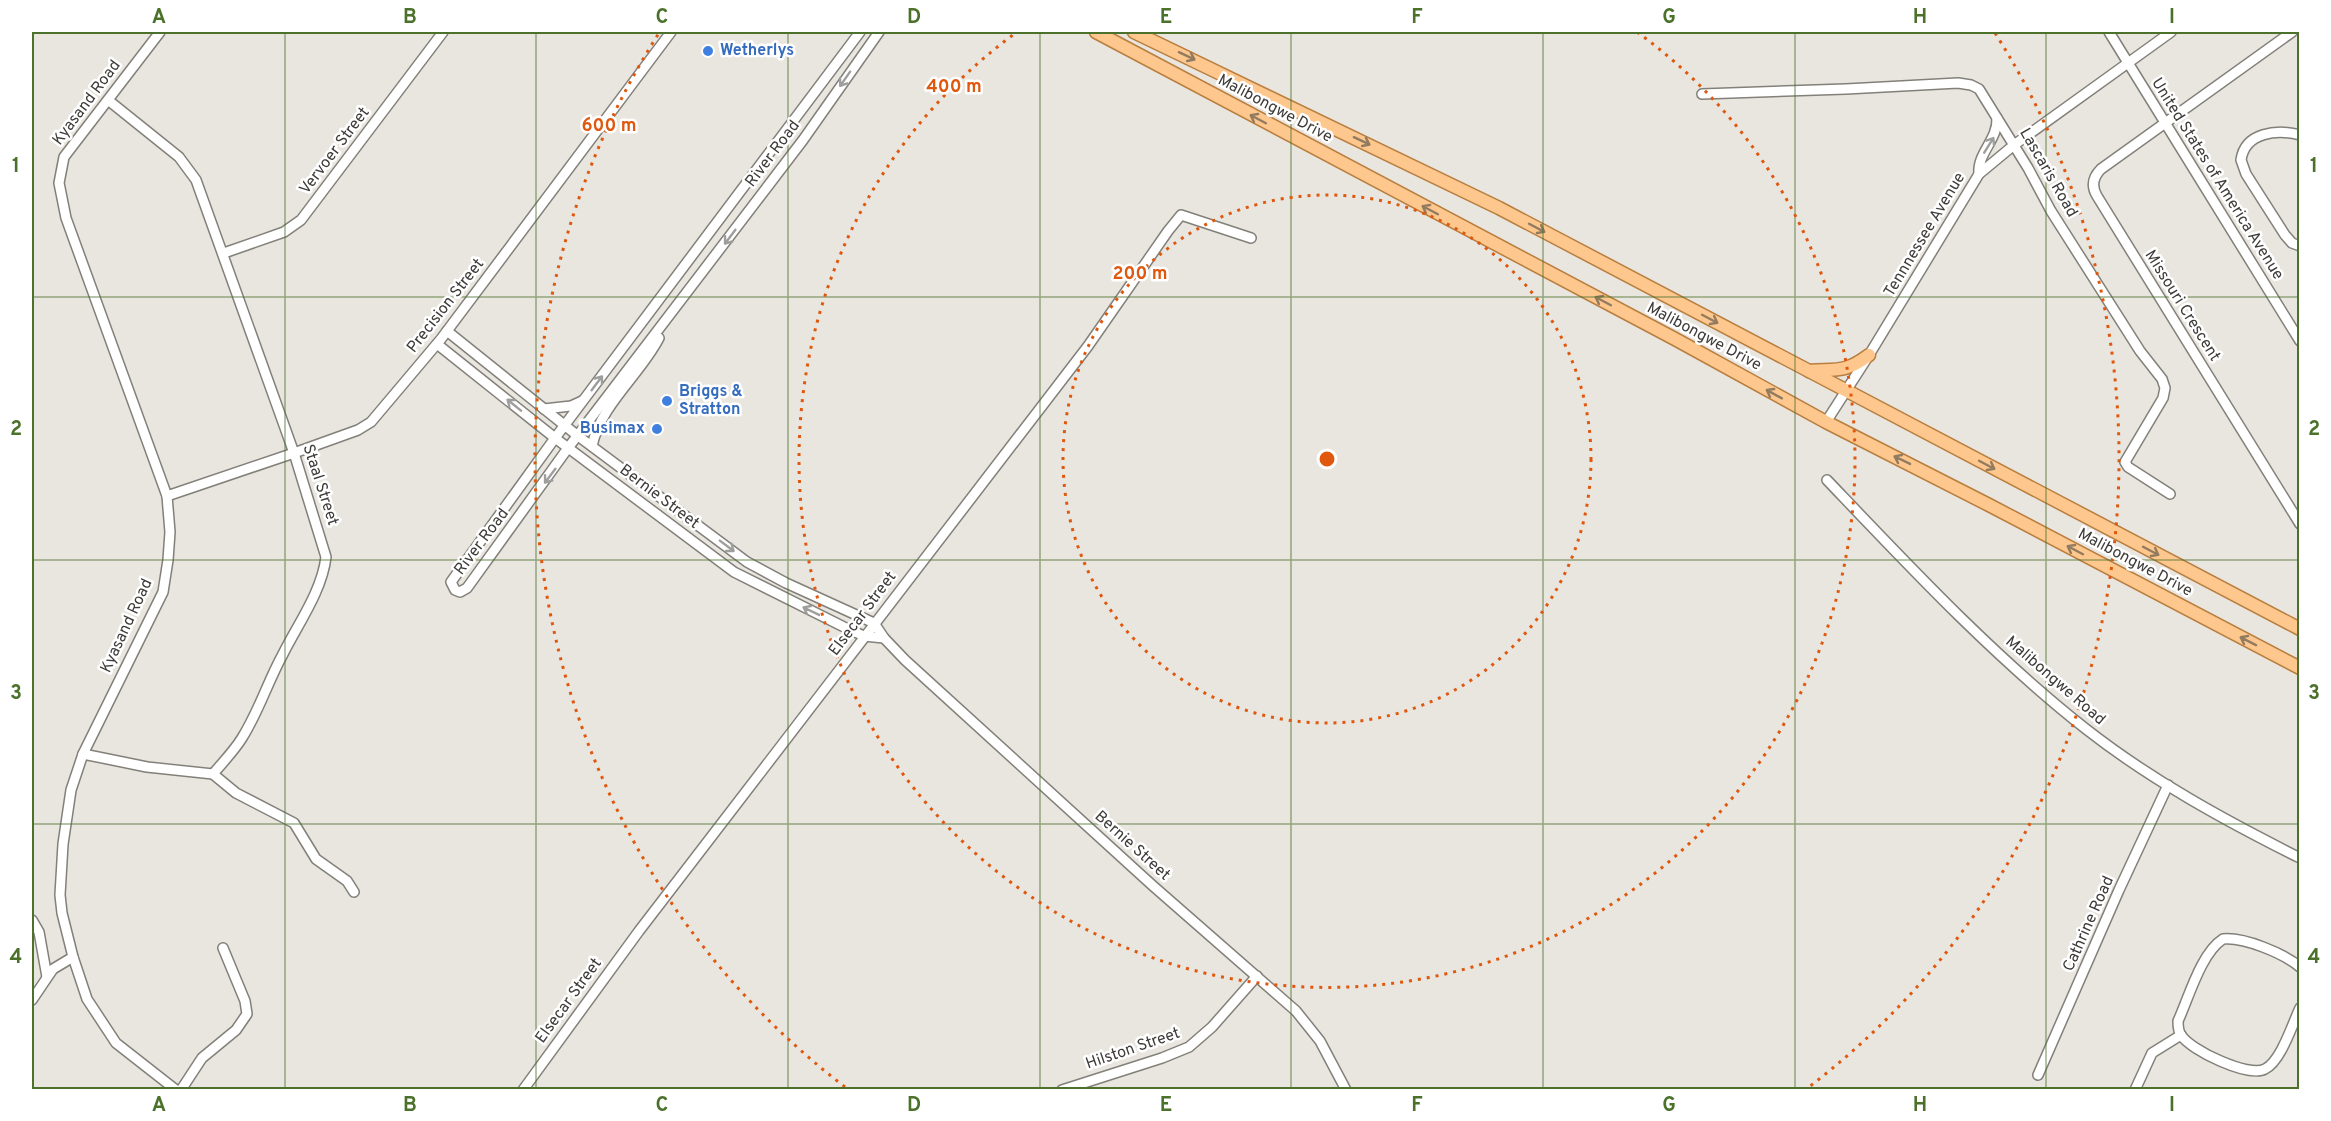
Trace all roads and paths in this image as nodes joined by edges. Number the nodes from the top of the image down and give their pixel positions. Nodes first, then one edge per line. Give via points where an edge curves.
1 (160, 32) edge
2 (443, 32) edge
3 (671, 32) edge
4 (860, 32) edge
5 (879, 32) edge
6 (1096, 32) edge
7 (1134, 32) edge
8 (2109, 32) edge
9 (2171, 32) edge
10 (2292, 32) edge
11 (2127, 63) junction
12 (1702, 94) dead end
13 (108, 100) junction
14 (1996, 116) junction
15 (2165, 123) junction
16 (2300, 135) edge
17 (2014, 145) junction
18 (1980, 174) junction
19 (1251, 238) dead end
20 (2300, 246) edge
21 (224, 254) junction
22 (664, 324) junction
23 (447, 331) junction
24 (2300, 341) edge
25 (437, 344) junction
26 (1869, 355) junction
27 (1808, 372) junction
28 (1847, 391) junction
29 (584, 400) junction
30 (544, 409) junction
31 (1826, 422) junction
32 (565, 425) junction
33 (578, 436) junction
34 (555, 438) junction
35 (592, 446) junction
36 (568, 448) junction
37 (294, 453) junction
38 (1827, 480) dead end
39 (2170, 494) dead end
40 (167, 496) junction
41 (2298, 517) edge
42 (874, 623) junction
43 (2300, 629) edge
44 (864, 636) junction
45 (884, 638) junction
46 (2300, 668) edge
47 (83, 754) junction
48 (213, 774) junction
49 (2168, 785) junction
50 (2300, 858) edge
51 (354, 892) dead end
52 (32, 920) edge
53 (223, 948) dead end
54 (73, 957) junction
55 (2300, 967) edge
56 (1257, 976) junction
57 (47, 977) junction
58 (32, 1000) edge
59 (2300, 1008) edge
60 (2181, 1035) junction
61 (2038, 1075) dead end
62 (176, 1089) edge
63 (181, 1089) edge
64 (523, 1089) edge
65 (1062, 1089) edge
66 (1346, 1089) edge
67 (2135, 1089) edge

1 - 13 street, Kyasand Road
2 - 21 street, Vervoer Street via 301,220 284,232
3 - 23 street, Precision Street
29 -> 4 street, River Road
5 -> 22 street, River Road
31 -> 6 main road, Malibongwe Drive
7 -> 27 main road, Malibongwe Drive via 1499,208
8 - 11 street, United States of America Avenue
9 - 11 street, Tennnessee Avenue
10 - 15 street, Missouri Crescent
11 - 15 street, United States of America Avenue
11 - 17 street, Tennnessee Avenue
12 - 14 street, Lascaris Road via 1964,83 1979,89
13 - 21 street, Staal Street via 188,166
13 - 40 street, Kyasand Road via 64,157 60,197
14 - 17 street, Lascaris Road
18 -> 14 street via 1982,157 1997,130
15 - 24 street, United States of America Avenue
15 - 41 street, Missouri Crescent via 2101,169 2094,179 2094,192
16 - 20 street via 2277,131 2265,134 2248,146 2241,160 2285,235
17 - 18 street, Tennnessee Avenue
17 - 39 street, Lascaris Road via 2051,211 2164,382 2163,398 2125,462
18 - 26 street, Tennnessee Avenue
19 - 42 street, Elsecar Street via 1181,215 1088,346
21 - 37 street, Staal Street
22 - 33 street, River Road
22 - 35 street via 645,361 598,425
23 - 25 street, Precision Street
23 - 30 street, Bernie Street
34 -> 25 street, Bernie Street
25 - 37 street, Precision Street via 371,422
26 - 27 main road via 1842,370
26 - 28 street, Tennnessee Avenue
27 - 28 main road, Malibongwe Drive
28 - 31 street, Tennnessee Avenue
28 -> 43 main road, Malibongwe Drive
29 - 30 street
29 - 32 street, River Road
30 - 32 street, Bernie Street
46 -> 31 main road, Malibongwe Drive
32 - 33 street, Bernie Street
32 - 34 street, River Road
33 - 35 street, Bernie Street
33 - 36 street, River Road
34 - 36 street, Bernie Street
36 -> 34 street, River Road via 466,588 454,590 451,582
35 -> 42 street, Bernie Street via 751,564
44 -> 36 street, Bernie Street via 734,573
37 - 40 street, Precision Street
37 - 48 street, Staal Street via 324,544 325,564 310,604 249,726
38 - 49 street, Malibongwe Road via 2013,668 2087,730
40 - 47 street, Kyasand Road via 170,532 163,592
42 - 44 street, Elsecar Street
42 - 45 street, Bernie Street
44 - 45 street, Bernie Street
44 - 64 street, Elsecar Street
45 - 56 street, Bernie Street via 1143,877
47 - 48 street via 147,767
47 - 54 street, Kyasand Road via 71,790 60,895
48 - 51 street via 236,792 294,823 316,859 347,881
49 - 50 street, Malibongwe Road
49 - 61 street, Cathrine Road
52 - 57 street via 39,932
53 - 63 street via 247,1014 236,1030 202,1058
54 - 57 street
54 - 62 street, Kyasand Road via 87,999 112,1038
55 - 60 street via 2244,940 2223,939 2211,949 2178,1021
56 - 65 street, Hilston Street via 1189,1047
56 - 66 street, Bernie Street via 1304,1020
57 - 58 street
59 - 60 street via 2277,1059 2261,1071 2236,1067 2196,1048
60 - 67 street via 2152,1053

